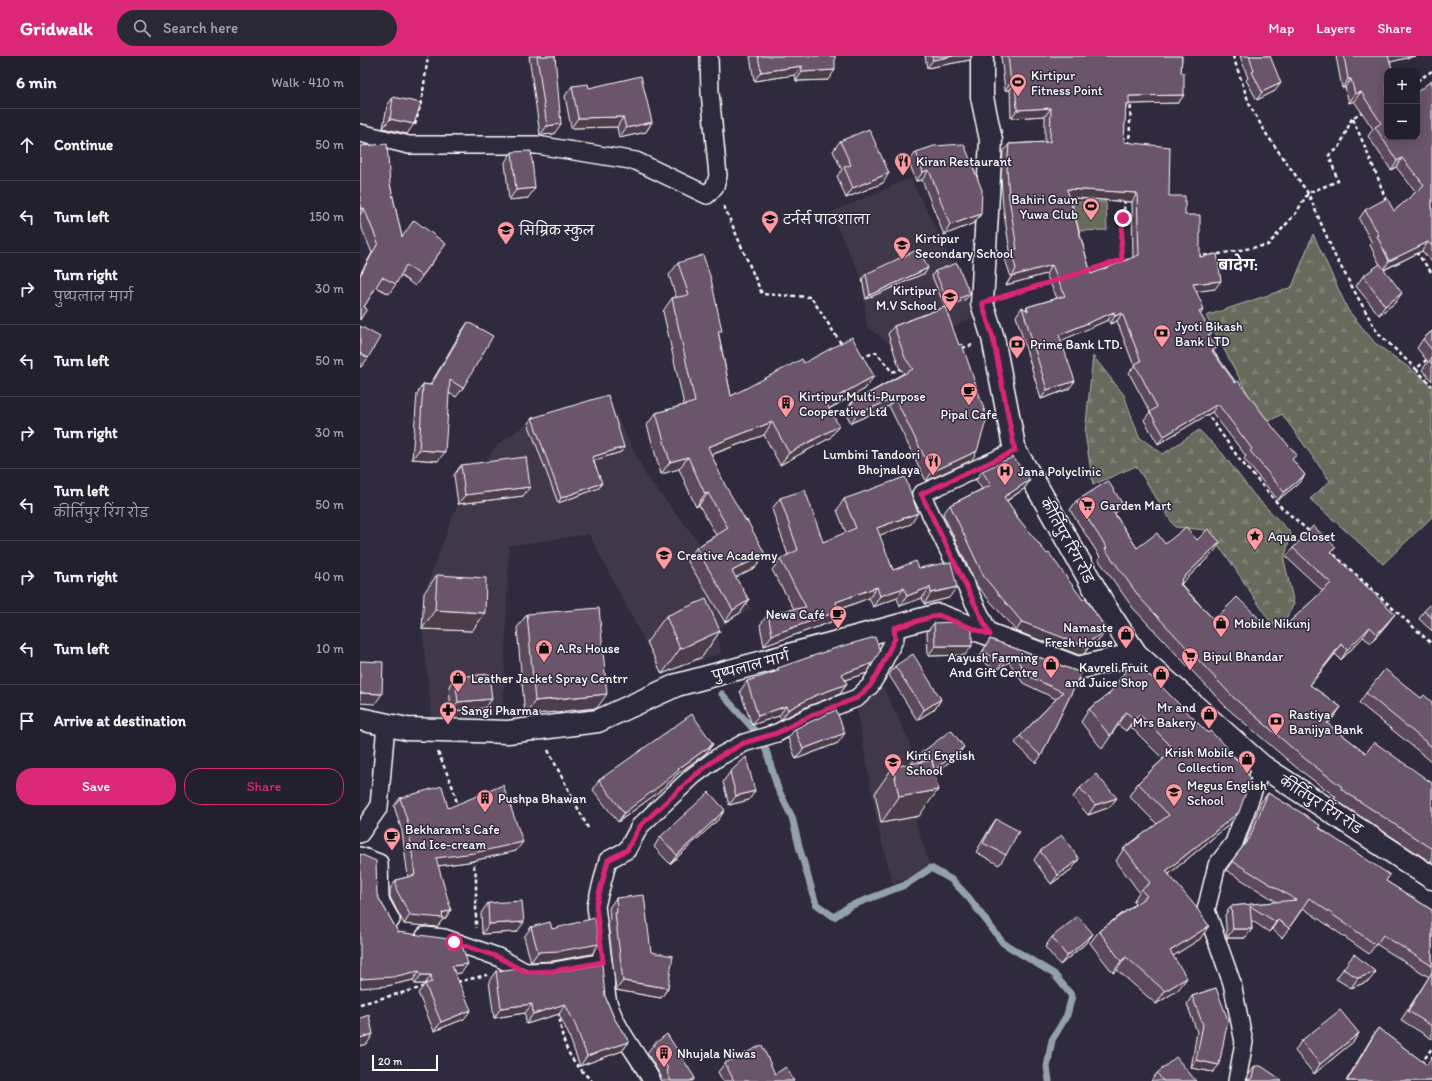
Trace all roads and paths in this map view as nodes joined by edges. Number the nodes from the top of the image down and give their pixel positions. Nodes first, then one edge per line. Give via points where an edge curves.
1 (428, 56) edge
2 (708, 56) edge
3 (982, 56) edge
4 (1233, 56) edge
5 (1432, 71) edge
6 (1420, 79) edge
7 (1132, 100) edge
8 (1365, 110) edge
9 (1352, 118) junction
10 (360, 133) edge
11 (409, 145) junction
12 (1128, 153) edge
13 (715, 186) junction
14 (1125, 192) edge
15 (1308, 193) junction
16 (1388, 205) edge
17 (1414, 249) edge
18 (1190, 256) edge
19 (1137, 259) edge
20 (1122, 260) junction
21 (1125, 267) edge
22 (1085, 271) edge
23 (1432, 273) edge
24 (1056, 280) edge
25 (982, 303) junction
26 (993, 338) junction
27 (845, 349) edge
28 (957, 350) edge
29 (1432, 355) edge
30 (859, 359) edge
31 (906, 367) edge
32 (1416, 369) junction
33 (1432, 386) edge
34 (1203, 408) edge
35 (1015, 451) junction
36 (1314, 537) edge
37 (1326, 547) edge
38 (894, 628) junction
39 (990, 635) junction
40 (1432, 644) edge
41 (1136, 654) junction
42 (360, 719) edge
43 (386, 724) junction
44 (542, 728) junction
45 (428, 730) junction
46 (1262, 766) junction
47 (459, 810) edge
48 (588, 828) dead end
49 (360, 834) edge
50 (470, 854) edge
51 (360, 856) edge
52 (1432, 878) edge
53 (476, 949) junction
54 (603, 962) junction
55 (516, 967) junction
56 (452, 983) edge
57 (428, 987) edge
58 (360, 1004) edge
59 (558, 1008) edge
60 (1432, 1048) edge
61 (1417, 1070) edge
62 (592, 1081) edge
63 (652, 1081) edge
64 (1237, 1081) edge

1 - 11 path via 422,99
2 - 13 street via 718,176
3 - 25 street, कीर्तिपुर रिंग रोड via 982,97 991,140
4 - 15 path via 1250,106
5 - 6 path
7 - 12 path
8 - 9 path
9 - 15 path via 1340,148 1329,155 1338,181
9 - 16 path
10 - 11 street
11 - 13 street via 537,145 636,161 707,195
13 - 27 path via 762,294 811,297
14 - 20 path
15 - 18 path via 1296,213 1268,245 1213,255
15 - 32 path via 1334,256 1377,332
17 - 23 path
19 - 20 path
20 - 21 path
20 - 22 path
24 - 25 path
25 - 26 street, कीर्तिपुर रिंग रोड
26 - 28 path
26 - 35 street, कीर्तिपुर रिंग रोड
29 - 32 path
30 - 31 path via 876,352 892,372
32 - 33 path
34 - 36 path via 1240,460 1280,506
35 - 39 street via 921,494
35 - 41 street, कीर्तिपुर रिंग रोड via 1105,607
37 - 40 path
38 - 39 street, पुष्पलाल मार्ग via 938,615
38 - 44 street, पुष्पलाल मार्ग via 677,685 598,721
38 - 54 street via 895,638 878,673 870,686 857,698 812,715 777,733 744,743 717,758 640,826 627,850 608,860 596,906
39 - 41 street, पुष्पलाल मार्ग via 1078,668
41 - 46 street, कीर्तिपुर रिंग रोड
42 - 43 street, पुष्पलाल मार्ग
43 - 45 street, पुष्पलाल मार्ग
43 - 49 street via 378,807
44 - 45 street, पुष्पलाल मार्ग via 508,732
44 - 48 path via 543,739 551,758
45 - 47 path via 453,788
46 - 52 street, कीर्तिपुर रिंग रोड
46 - 64 street via 1234,843 1217,865 1206,910 1232,983 1244,1042
50 - 53 path via 476,875
51 - 53 street via 379,863 380,900 402,934 444,938
53 - 55 street
54 - 55 street via 554,971 525,972
54 - 63 street via 606,970 607,1001 618,1027
55 - 56 path
57 - 58 path
59 - 62 path via 561,1037 570,1057
60 - 61 path

